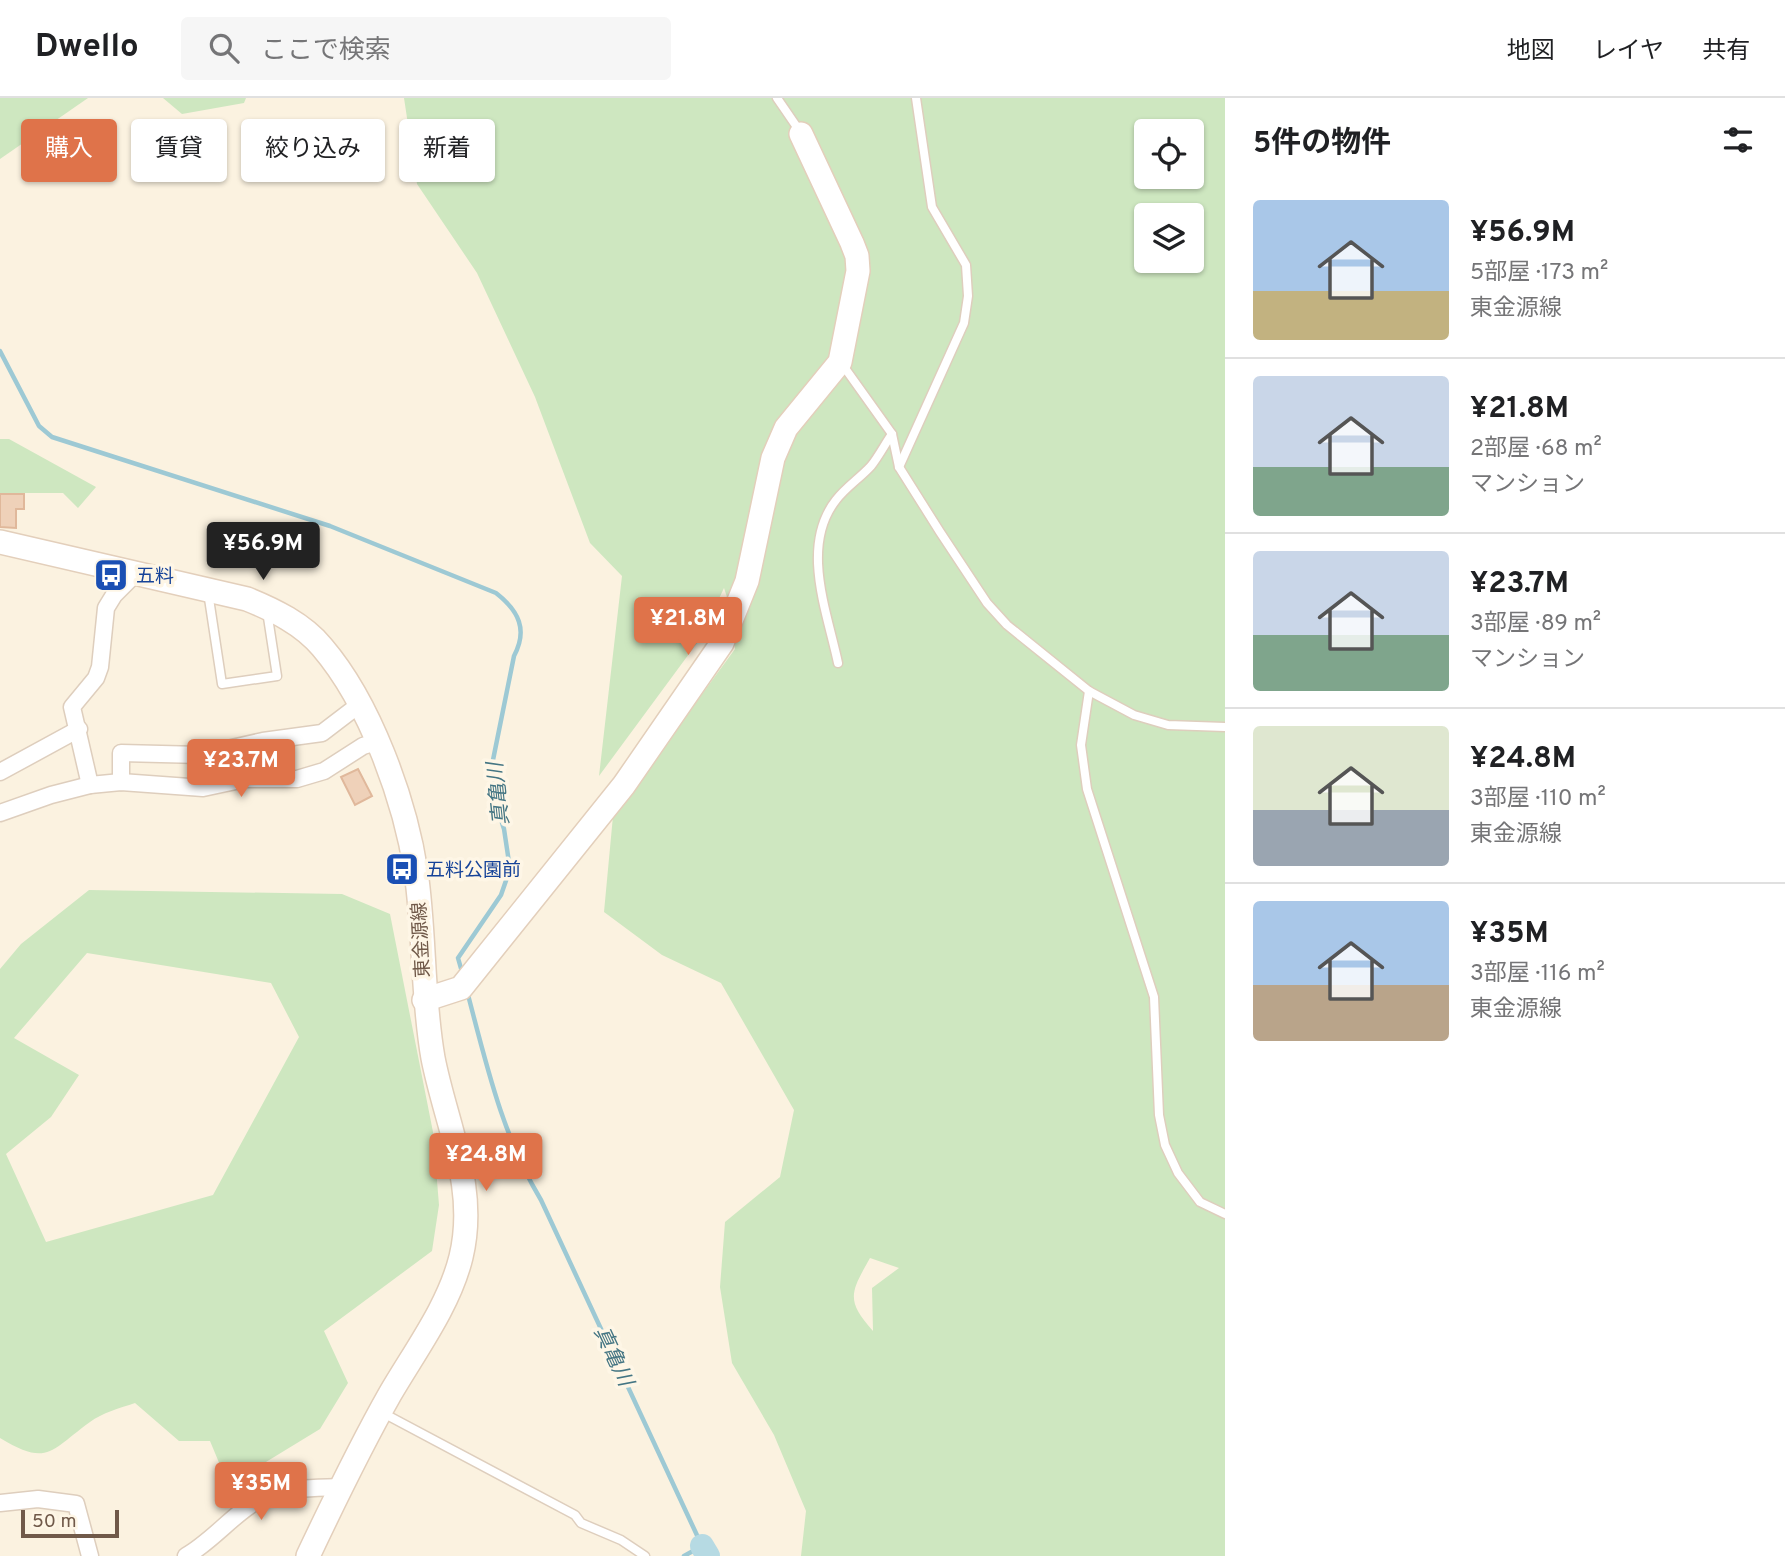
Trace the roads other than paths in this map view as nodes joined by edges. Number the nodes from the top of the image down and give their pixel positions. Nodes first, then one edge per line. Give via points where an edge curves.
1 (777, 98) edge
2 (916, 98) edge
3 (802, 134) joint
4 (840, 362) junction
5 (892, 434) junction
6 (899, 467) junction
7 (0, 542) edge
8 (138, 571) junction
9 (207, 589) junction
10 (266, 607) junction
11 (838, 663) dead end
12 (1089, 691) junction
13 (360, 704) junction
14 (1225, 727) edge
15 (79, 729) junction
16 (376, 742) junction
17 (0, 772) edge
18 (121, 782) junction
19 (90, 785) junction
20 (0, 813) edge
21 (424, 1000) junction
22 (1225, 1214) edge
23 (380, 1411) junction
24 (340, 1487) junction
25 (0, 1503) edge
26 (90, 1556) edge
27 (186, 1556) edge
28 (308, 1556) edge
29 (645, 1556) edge

1 - 3 lane
2 - 6 lane via 932,207 965,265 968,296 964,323
3 - 4 main road via 857,256 850,322
4 - 5 lane
4 - 21 main road via 779,442 741,602 709,665 624,785 461,988
5 - 6 lane
5 - 11 lane via 871,466 837,498 822,520 819,573
6 - 12 lane via 987,603 1007,625
7 - 8 main road, 東金源線
8 - 9 main road, 東金源線
8 - 15 street via 106,608 100,667 72,707
9 - 10 main road, 東金源線
9 - 10 lane via 222,684 277,676
10 - 13 main road, 東金源線 via 282,614 321,646
12 - 14 lane via 1134,715 1168,725
12 - 22 lane via 1082,745 1087,789 1154,997 1159,1115 1165,1145 1178,1173 1200,1202
13 - 16 main road, 東金源線
13 - 18 street via 322,733 201,755 121,753
15 - 17 street
15 - 19 street
16 - 18 street via 324,771 297,779 245,779 203,788
16 - 21 main road, 東金源線 via 412,853
18 - 19 street
19 - 20 street
21 - 23 main road, 東金源線 via 434,1061 460,1154 466,1208 462,1255 452,1285
23 - 24 main road, 東金源線
23 - 29 lane
24 - 27 street via 267,1495
24 - 28 main road, 東金源線
25 - 26 street via 38,1499 76,1504

